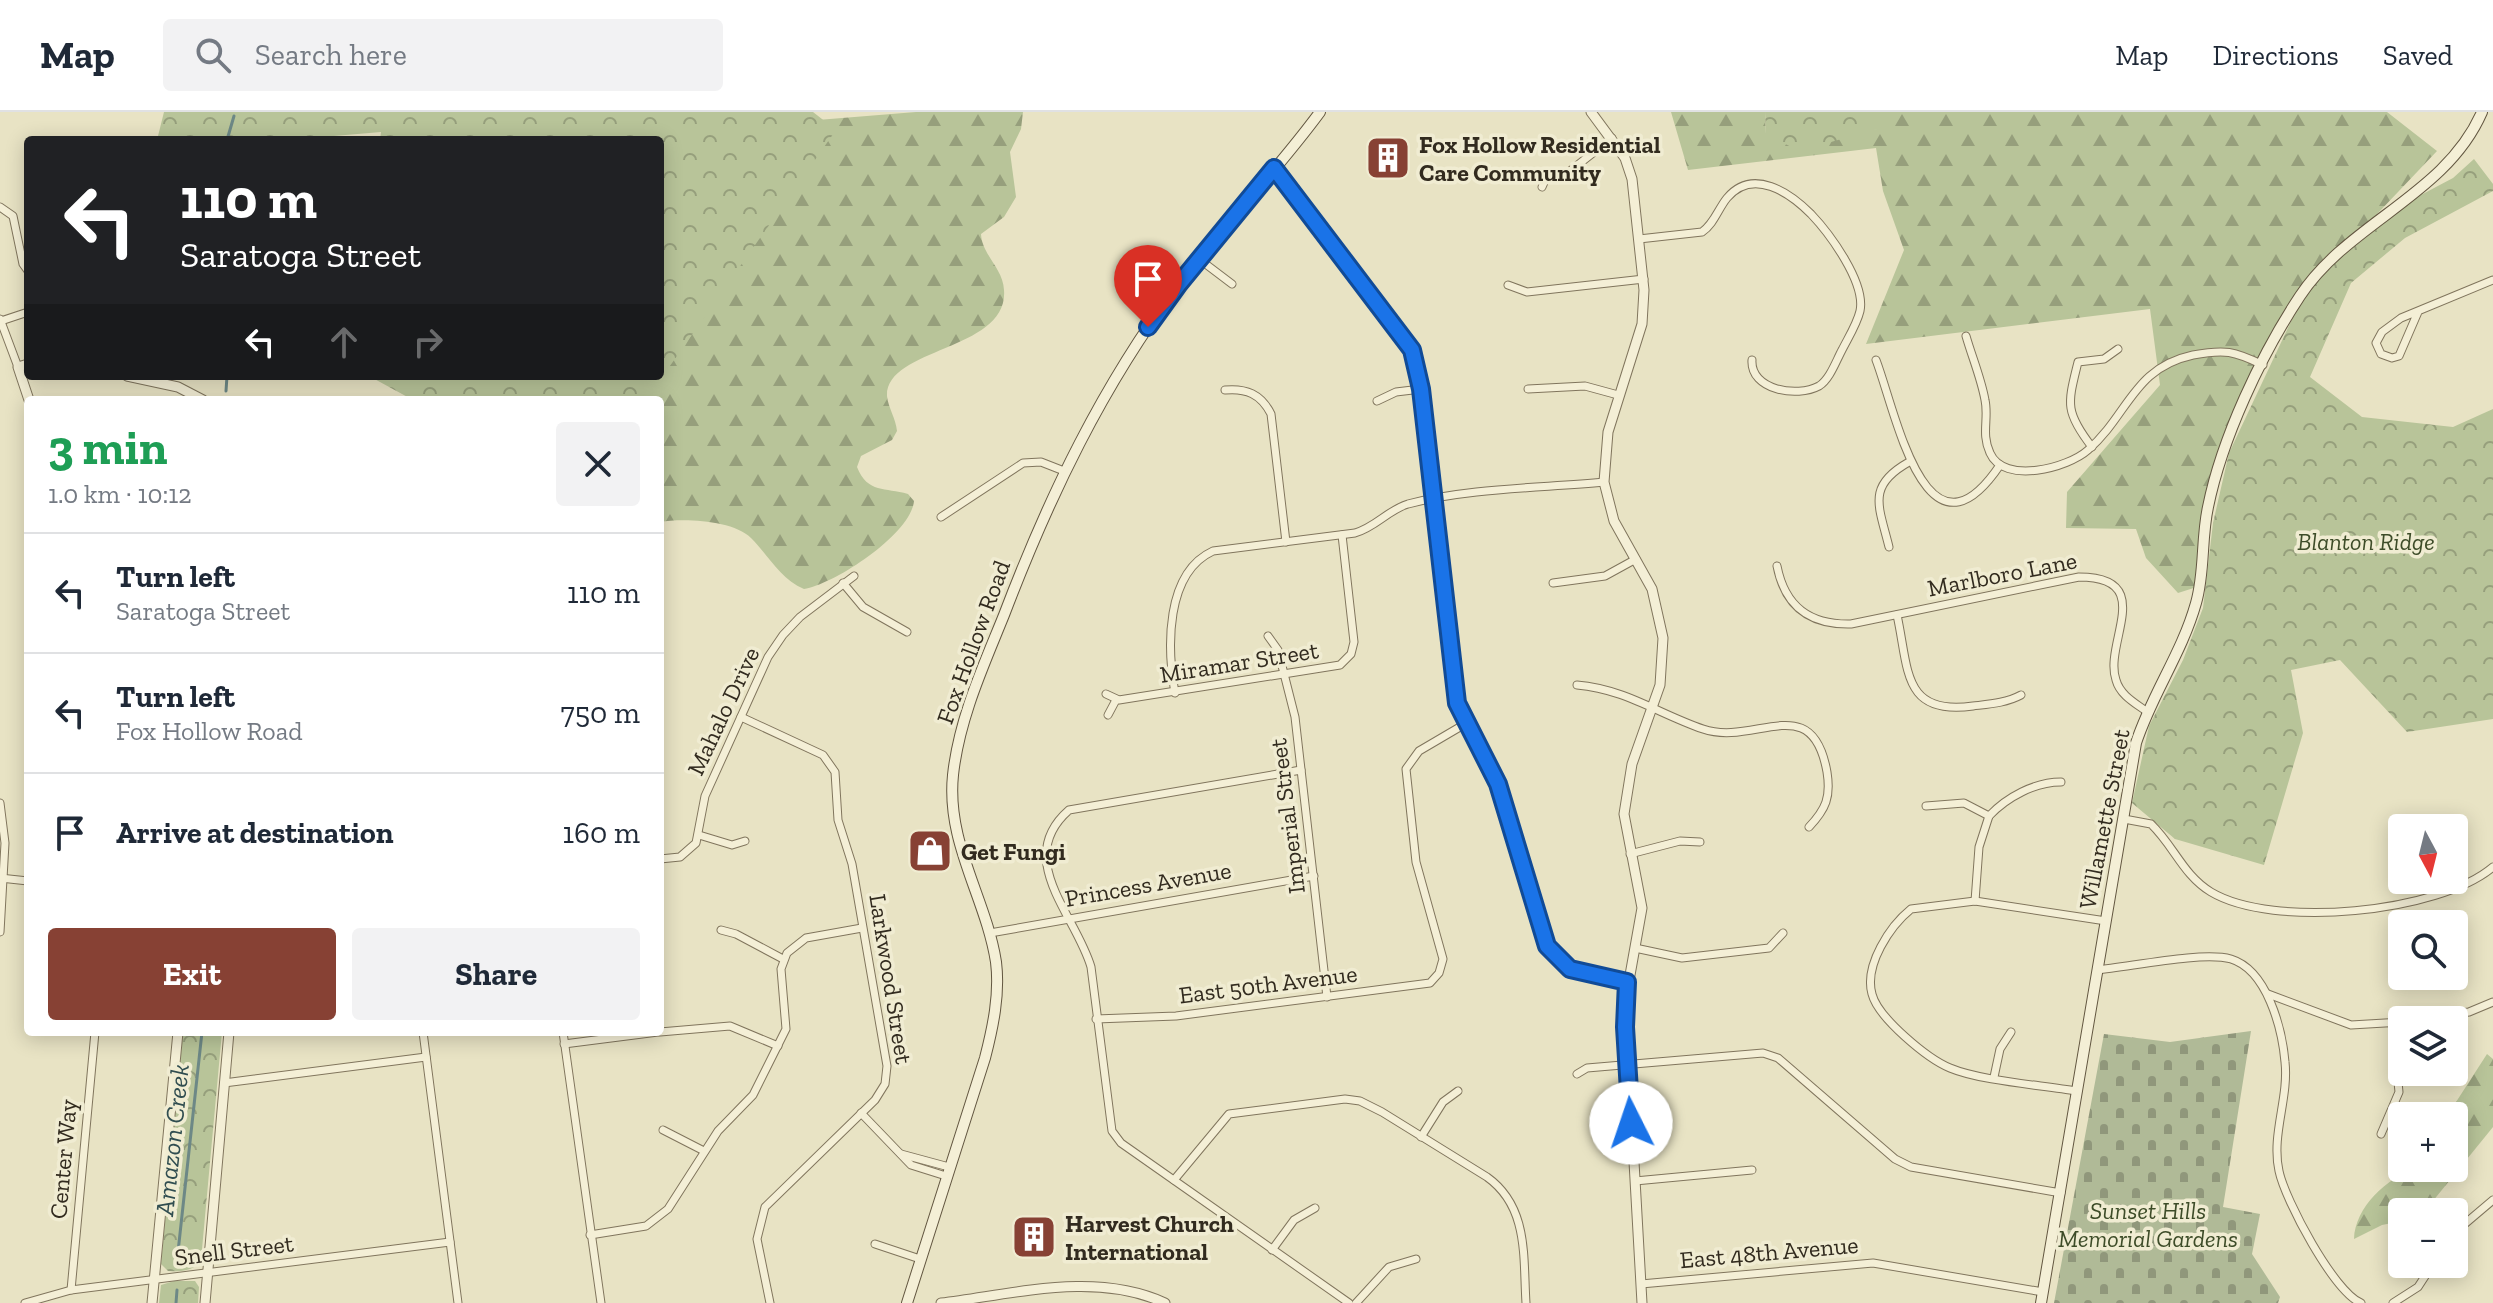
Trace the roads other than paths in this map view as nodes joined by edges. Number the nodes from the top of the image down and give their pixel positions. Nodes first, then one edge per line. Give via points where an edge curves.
1 (1320, 112) edge
2 (1591, 112) edge
3 (2482, 112) edge
4 (1612, 138) junction
5 (1274, 168) junction
6 (1542, 187) dead end
7 (0, 207) edge
8 (1639, 239) junction
9 (1199, 259) junction
10 (24, 262) edge
11 (1644, 279) junction
12 (2493, 280) edge
13 (1232, 284) dead end
14 (1508, 285) dead end
15 (2418, 312) junction
16 (24, 313) edge
17 (1, 320) edge
18 (1966, 336) dead end
19 (2118, 349) dead end
20 (1752, 360) dead end
21 (1876, 360) dead end
22 (2263, 365) junction
23 (23, 366) edge
24 (146, 380) edge
25 (180, 380) edge
26 (178, 387) junction
27 (1421, 389) junction
28 (1528, 389) dead end
29 (1225, 390) dead end
30 (1618, 395) junction
31 (195, 396) edge
32 (1377, 401) dead end
33 (2092, 447) junction
34 (1909, 462) junction
35 (2000, 465) junction
36 (1064, 471) junction
37 (1604, 482) junction
38 (1433, 499) junction
39 (941, 517) dead end
40 (1342, 535) junction
41 (1286, 542) junction
42 (1889, 547) dead end
43 (1636, 559) junction
44 (1777, 566) dead end
45 (854, 576) dead end
46 (843, 583) junction
47 (1553, 583) dead end
48 (1897, 615) junction
49 (907, 632) dead end
50 (1268, 636) dead end
51 (1283, 676) junction
52 (1577, 685) dead end
53 (1175, 693) junction
54 (1106, 694) dead end
55 (2021, 695) dead end
56 (1116, 700) junction
57 (1654, 707) junction
58 (2146, 711) junction
59 (1108, 715) dead end
60 (741, 717) junction
61 (1465, 724) junction
62 (1301, 770) junction
63 (2061, 782) dead end
64 (0, 803) edge
65 (1926, 806) dead end
66 (1989, 816) junction
67 (2124, 819) junction
68 (1809, 827) dead end
69 (699, 835) junction
70 (745, 841) dead end
71 (1700, 842) dead end
72 (1630, 854) junction
73 (664, 859) edge
74 (2493, 867) edge
75 (1314, 876) junction
76 (2, 878) edge
77 (24, 881) edge
78 (1975, 901) junction
79 (1070, 918) junction
80 (2106, 921) junction
81 (862, 928) junction
82 (721, 930) dead end
83 (0, 932) edge
84 (990, 933) junction
85 (1783, 933) dead end
86 (1635, 948) junction
87 (783, 959) junction
88 (2097, 970) junction
89 (1627, 982) junction
90 (2268, 994) junction
91 (1327, 997) junction
92 (2493, 1002) edge
93 (2293, 1004) junction
94 (2468, 1012) edge
95 (1096, 1019) junction
96 (2275, 1020) junction
97 (2388, 1023) edge
98 (664, 1032) edge
99 (2011, 1032) dead end
100 (95, 1036) edge
101 (178, 1036) edge
102 (229, 1036) edge
103 (423, 1036) edge
104 (563, 1036) edge
105 (627, 1036) edge
106 (564, 1044) junction
107 (778, 1046) junction
108 (426, 1057) junction
109 (1627, 1065) junction
110 (1577, 1074) dead end
111 (1994, 1077) junction
112 (224, 1083) junction
113 (2398, 1086) edge
114 (1458, 1091) dead end
115 (2076, 1091) junction
116 (861, 1113) junction
117 (663, 1130) dead end
118 (2381, 1134) dead end
119 (1421, 1137) junction
120 (704, 1151) junction
121 (1752, 1170) dead end
122 (948, 1172) junction
123 (1174, 1180) junction
124 (1635, 1181) junction
125 (2061, 1193) junction
126 (2493, 1200) edge
127 (1315, 1208) dead end
128 (2468, 1221) edge
129 (590, 1235) junction
130 (450, 1242) junction
131 (875, 1244) dead end
132 (1272, 1250) junction
133 (920, 1259) junction
134 (1416, 1259) dead end
135 (207, 1274) junction
136 (2424, 1278) edge
137 (154, 1280) junction
138 (1641, 1284) junction
139 (71, 1290) junction
140 (2042, 1297) edge
141 (25, 1303) edge
142 (152, 1303) edge
143 (205, 1303) edge
144 (458, 1303) edge
145 (601, 1303) edge
146 (767, 1303) edge
147 (907, 1303) edge
148 (941, 1303) edge
149 (1165, 1303) edge
150 (1349, 1303) edge
151 (1356, 1303) edge
152 (1526, 1303) edge
153 (1642, 1303) edge
154 (2361, 1303) edge
155 (2393, 1303) edge

1 - 5 main road, Fox Hollow Road
2 - 4 street
3 - 22 main road, Willamette Street via 2450,162 2328,260 2289,313
4 - 6 street via 1572,170 1546,178
4 - 8 street via 1632,179
5 - 9 main road, Fox Hollow Road
5 - 27 street via 1412,350
7 - 10 street via 13,216
8 - 11 street
8 - 20 street via 1702,232 1739,189 1756,184 1791,195 1817,220 1857,286 1859,313 1819,385 1794,391 1760,383
9 - 13 street
9 - 36 main road, Fox Hollow Road via 1120,370
11 - 14 street via 1527,292
11 - 30 street via 1642,324
12 - 15 street
15 - 15 street via 2382,332 2376,343 2381,354 2399,356
16 - 17 street
17 - 23 street
18 - 35 street via 1986,401 1984,434
19 - 33 street via 2104,359 2078,362 2069,395 2072,418
21 - 34 street
22 - 33 street via 2225,350 2164,364 2139,385
22 - 58 main road, Willamette Street via 2214,477 2200,586 2188,629
24 - 26 street
25 - 26 street
26 - 31 street
27 - 32 street
27 - 38 street
28 - 30 street via 1573,385
29 - 41 street via 1252,393 1271,414
30 - 37 street via 1605,448
33 - 35 street via 2066,462 2030,470
34 - 35 street via 1927,488 1954,502 1975,496
34 - 42 street via 1886,477 1878,492
36 - 39 street via 1041,462 1023,463
36 - 84 main road, Fox Hollow Road via 972,697 955,758 953,807 959,844
37 - 38 street
37 - 43 street via 1614,521
38 - 40 street via 1405,505 1371,527
38 - 61 street via 1452,680
40 - 41 street
40 - 51 street, Miramar Street via 1351,654 1332,669
41 - 53 street via 1213,551 1191,565 1183,578 1172,634
43 - 47 street via 1605,576
43 - 57 street via 1652,589 1663,638
44 - 48 street, Marlboro Lane via 1787,597 1812,619 1851,624
45 - 46 street, Mahalo Drive
46 - 49 street via 863,607
46 - 60 street, Mahalo Drive via 783,635
48 - 55 street, Marlboro Lane via 1912,680 1926,702 1952,709
48 - 58 street, Marlboro Lane via 2079,577 2106,581 2123,606 2115,680
50 - 51 street, Imperial Street via 1278,650
51 - 53 street, Miramar Street
51 - 62 street, Imperial Street via 1295,717
52 - 57 street via 1607,688
53 - 56 street, Miramar Street
54 - 56 street
56 - 59 street
57 - 68 street via 1716,733 1789,725 1810,732 1823,752 1829,793 1827,805
57 - 72 street via 1626,787
58 - 67 main road, Willamette Street
60 - 69 street, Mahalo Drive via 705,796
60 - 81 street, Larkwood Street via 823,755 833,769 838,820 852,864
61 - 89 street via 1498,784 1547,946 1570,969
61 - 91 street, East 50th Avenue via 1419,751 1406,769 1416,862 1442,952 1439,973 1418,987
62 - 75 street, Imperial Street
62 - 79 street via 1069,810 1049,836 1047,866
63 - 66 street via 2038,784 2006,800
64 - 76 street
65 - 66 street via 1964,803
66 - 78 street via 1979,847
67 - 74 street via 2151,824 2177,862 2202,886 2266,912 2315,913 2422,900 2454,891
67 - 80 main road, Willamette Street
69 - 70 street via 732,845
69 - 73 street via 688,853
71 - 72 street via 1680,841
72 - 86 street via 1642,908
75 - 79 street, Princess Avenue
75 - 91 street, Imperial Street
76 - 77 street
76 - 83 street
78 - 80 street
78 - 111 street via 1911,909 1897,919 1875,964 1871,993 1889,1020 1933,1059 1953,1070
79 - 84 street, Princess Avenue
79 - 95 street via 1091,967
80 - 88 main road, Willamette Street
81 - 87 street via 806,938
81 - 116 street, Larkwood Street via 887,1066 880,1093
82 - 87 street
84 - 122 main road, Fox Hollow Road via 996,963 994,1018
85 - 86 street via 1769,948 1688,958
86 - 89 street
87 - 107 street via 788,1023
88 - 90 street via 2221,957 2249,970
88 - 115 main road, Willamette Street
89 - 109 street
90 - 93 street
90 - 96 street
91 - 95 street, East 50th Avenue via 1176,1016
92 - 94 street
93 - 96 street via 2275,1005
93 - 97 street via 2351,1025
95 - 123 street via 1112,1131
96 - 154 street via 2286,1063 2279,1172 2326,1271
98 - 107 street via 730,1026
99 - 111 street via 2000,1049
100 - 139 street, Center Way
101 - 137 street
102 - 112 street
103 - 108 street
104 - 106 street
105 - 106 street
106 - 129 street
107 - 120 street via 753,1095
108 - 112 street
108 - 130 street
109 - 110 street via 1587,1068
109 - 124 street
109 - 125 street via 1763,1053 1778,1058 1911,1167
111 - 115 street
112 - 135 street
113 - 118 street
114 - 119 street via 1443,1102
115 - 125 main road, Willamette Street
116 - 122 street via 911,1165
116 - 146 street, Larkwood Street via 775,1194 761,1214 757,1239
117 - 120 street
119 - 123 street via 1353,1099 1243,1110 1220,1122
119 - 152 street via 1487,1177 1511,1201 1522,1233
120 - 129 street via 676,1198 655,1220
121 - 124 street
122 - 133 main road, Fox Hollow Road
123 - 132 street
124 - 138 street
125 - 140 main road, Willamette Street
126 - 128 street
127 - 132 street via 1294,1220
129 - 145 street
130 - 135 street, Snell Street
130 - 144 street
131 - 133 street
132 - 150 street
133 - 147 main road, Fox Hollow Road
134 - 151 street via 1389,1267
135 - 137 street, Snell Street
135 - 143 street
136 - 155 street
137 - 139 street, Snell Street
137 - 142 street
138 - 140 street, East 48th Avenue via 1873,1263
138 - 153 street
139 - 141 street, Snell Street
148 - 149 street via 1095,1285 1129,1289

